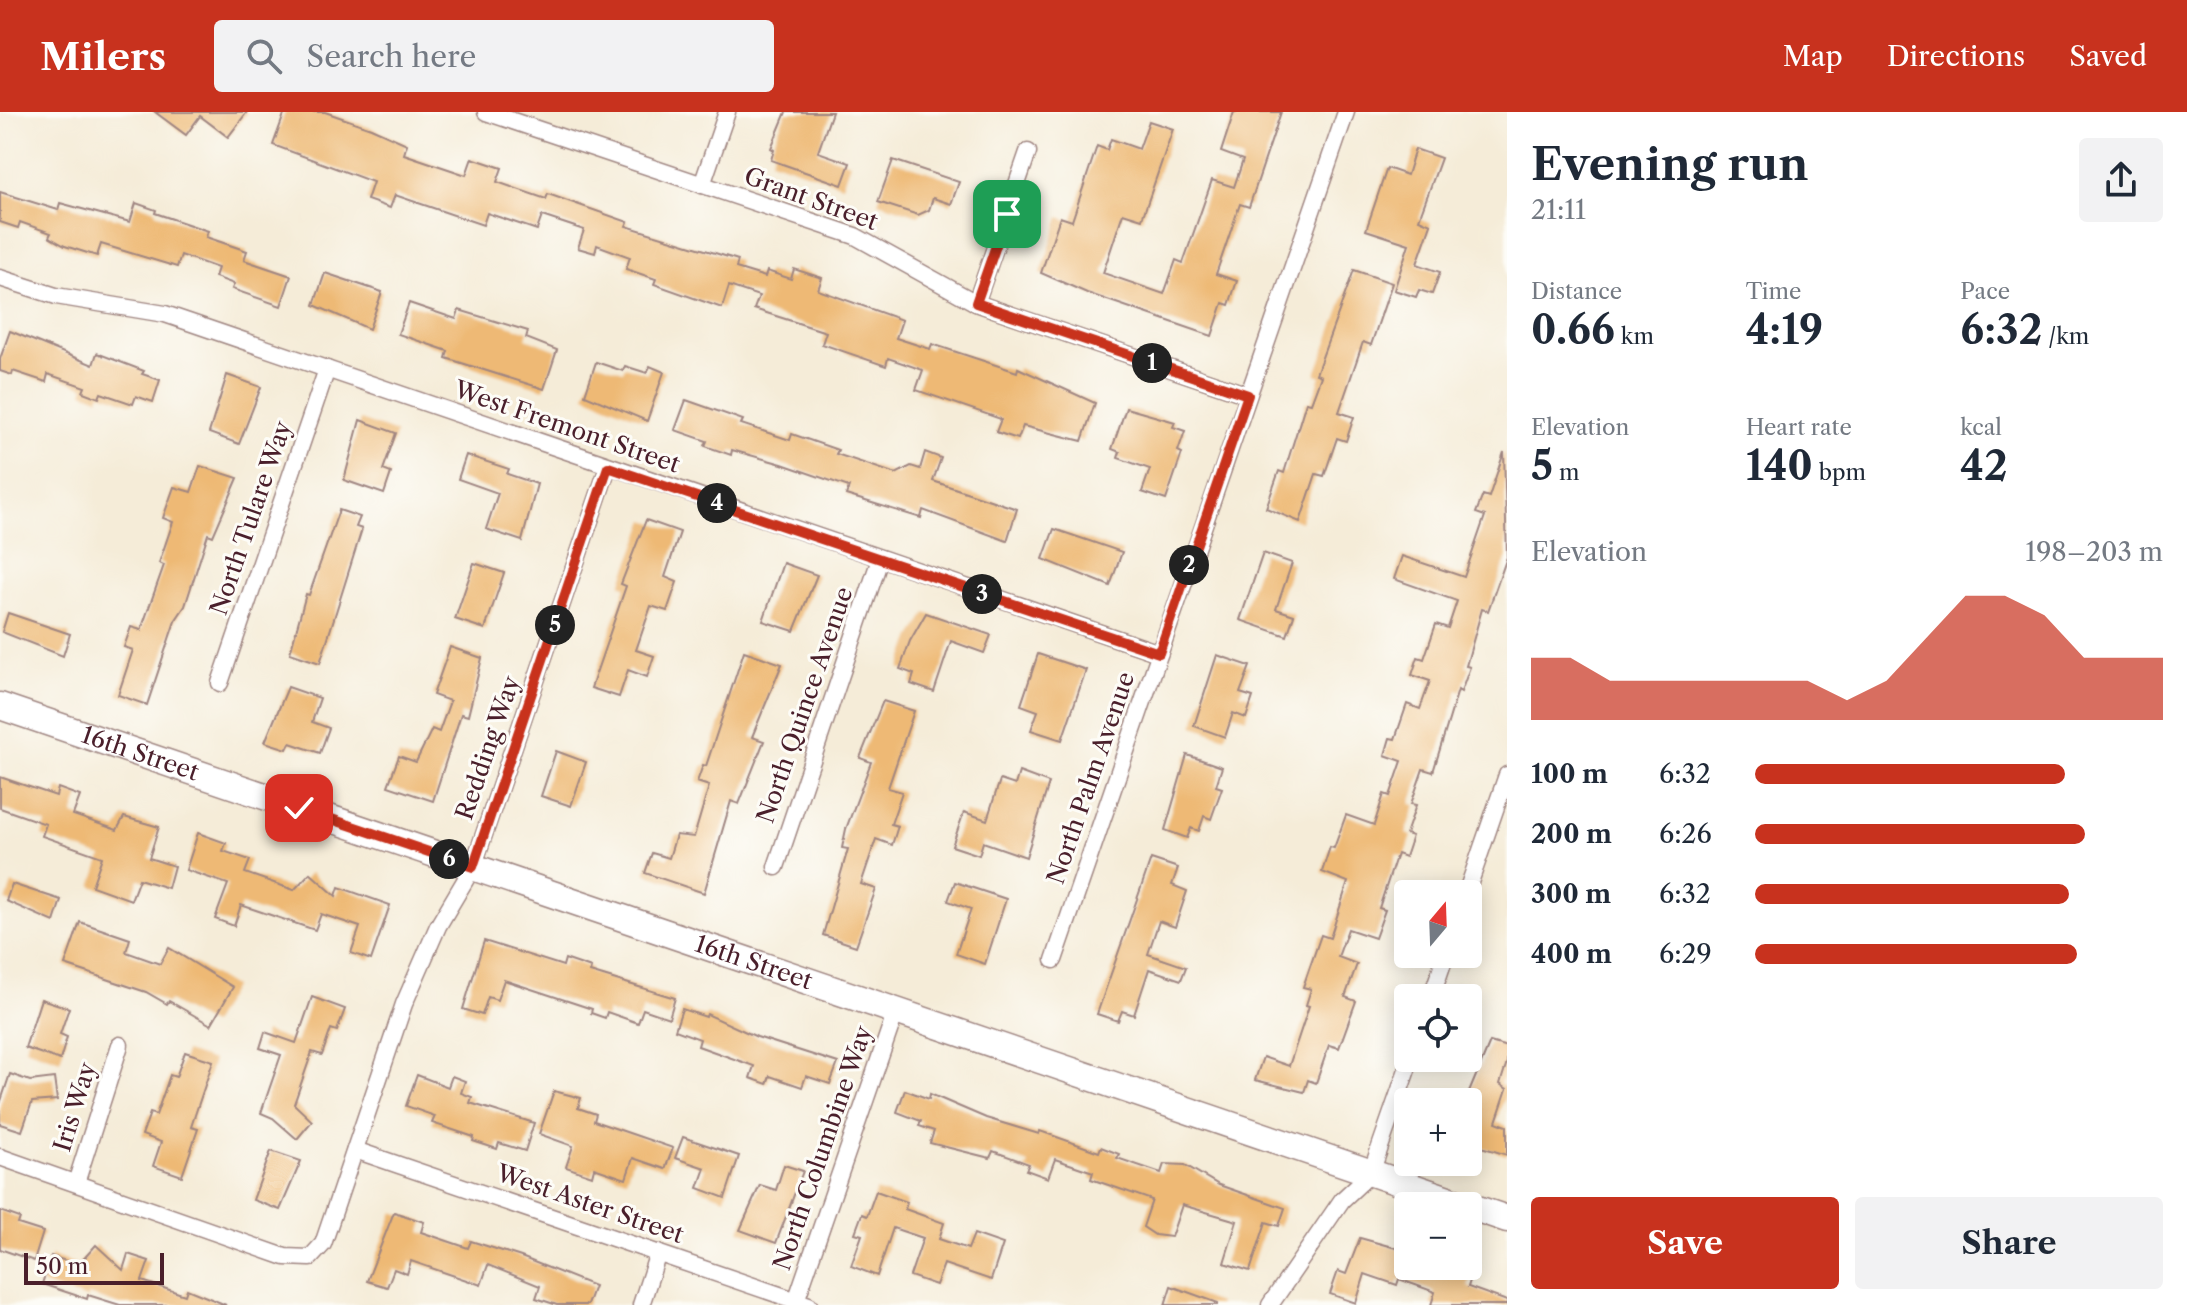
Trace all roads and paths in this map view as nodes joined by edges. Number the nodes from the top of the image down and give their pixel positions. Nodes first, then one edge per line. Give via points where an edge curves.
1 (486, 112) edge
2 (727, 112) edge
3 (1346, 112) edge
4 (1028, 152) dead end
5 (702, 185) junction
6 (0, 278) edge
7 (976, 303) junction
8 (327, 369) junction
9 (1248, 395) junction
10 (608, 467) junction
11 (880, 559) junction
12 (1159, 653) junction
13 (220, 683) dead end
14 (0, 706) edge
15 (1507, 775) edge
16 (473, 867) junction
17 (776, 867) dead end
18 (1471, 880) edge
19 (1054, 960) dead end
20 (896, 1011) junction
21 (120, 1045) dead end
22 (1406, 1072) edge
23 (355, 1150) junction
24 (0, 1157) edge
25 (1371, 1173) junction
26 (76, 1183) junction
27 (1507, 1219) edge
28 (658, 1253) junction
29 (803, 1303) edge
30 (641, 1305) edge
31 (1270, 1305) edge

1 - 5 street, Grant Street
2 - 5 street
3 - 9 street, North Palm Avenue
4 - 7 street
5 - 7 street, Grant Street via 855,236
6 - 8 street, West Fremont Street via 56,296 165,314
7 - 9 street, Grant Street
8 - 10 street, West Fremont Street
8 - 13 street, North Tulare Way
9 - 12 street, North Palm Avenue
10 - 11 street, West Fremont Street
10 - 16 street, Redding Way
11 - 12 street, West Fremont Street
11 - 17 street, North Quince Avenue
12 - 19 street, North Palm Avenue
14 - 16 main road, 16th Street
15 - 18 street
16 - 20 main road, 16th Street
16 - 23 street, Redding Way via 423,956
20 - 25 main road, 16th Street
20 - 29 street, North Columbine Way
21 - 26 street, Iris Way
22 - 25 street
23 - 26 street, Redding Way via 323,1244 310,1258 285,1257
23 - 28 street, West Aster Street
24 - 26 street
25 - 27 main road, 16th Street
25 - 31 street via 1342,1200
28 - 29 street, West Aster Street
28 - 30 street

